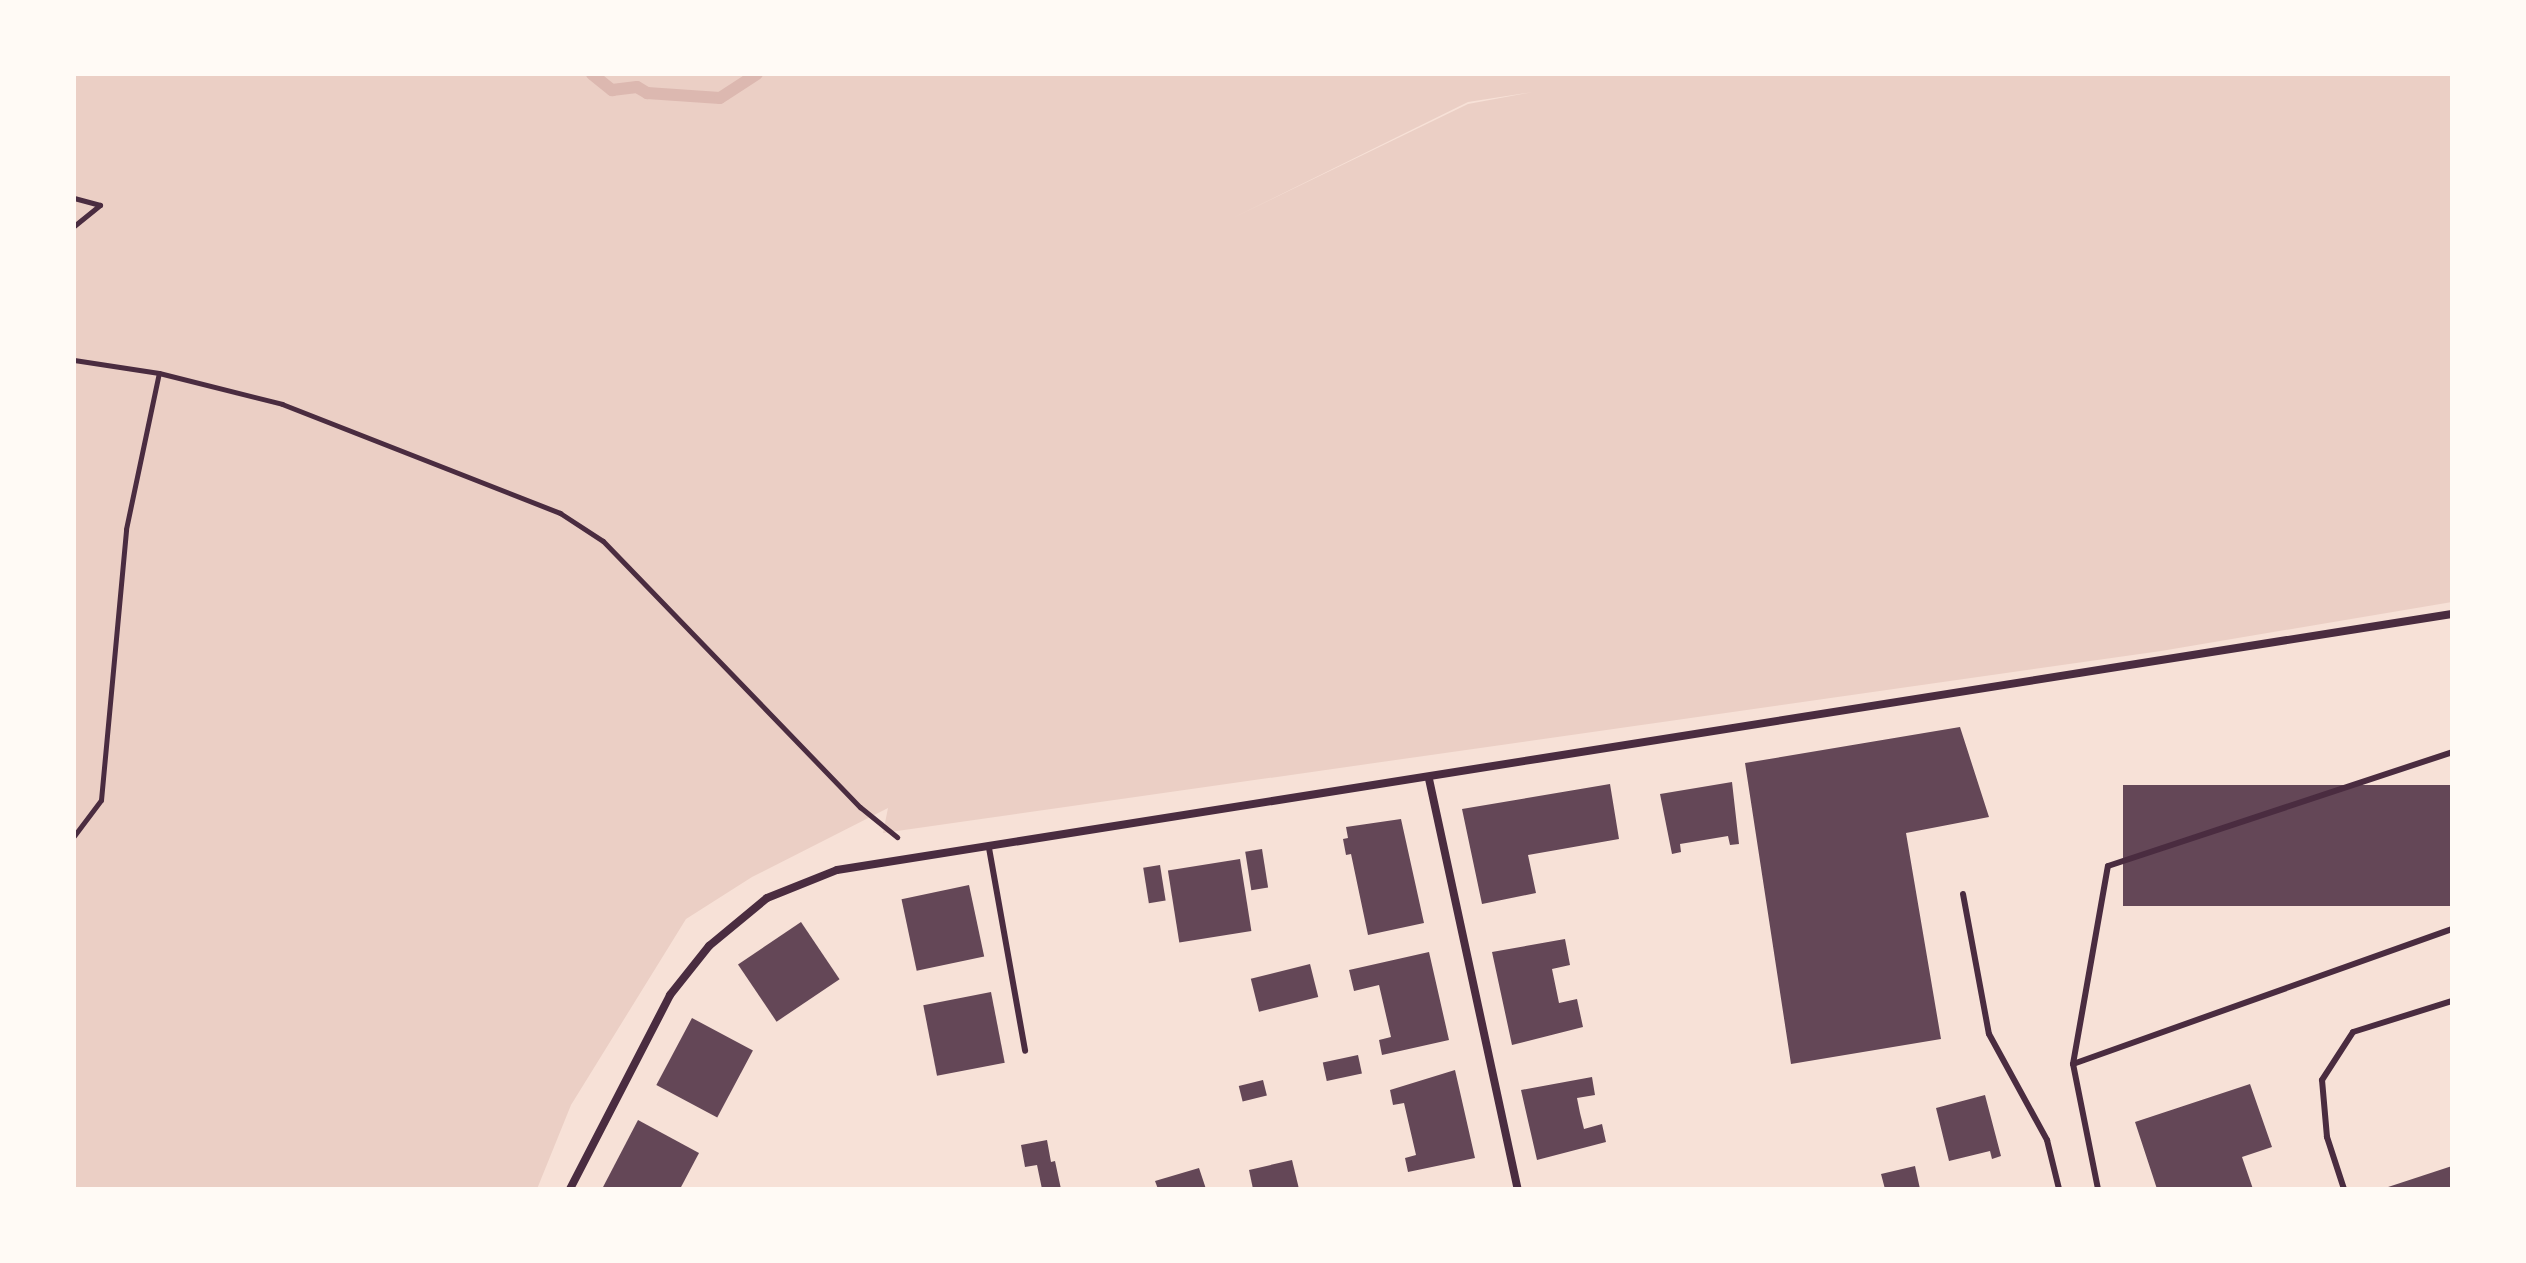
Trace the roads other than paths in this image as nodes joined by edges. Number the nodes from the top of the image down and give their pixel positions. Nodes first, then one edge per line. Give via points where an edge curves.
1 (2452, 614) edge
2 (2452, 752) edge
3 (1429, 779) junction
4 (989, 848) junction
5 (1963, 894) dead end
6 (2452, 929) edge
7 (2452, 1001) edge
8 (1025, 1051) dead end
9 (2073, 1064) junction
10 (570, 1189) edge
11 (1518, 1189) edge
12 (2059, 1189) edge
13 (2098, 1189) edge
14 (2344, 1189) edge

1 - 3 street
2 - 9 lane via 2108,866
3 - 4 street
3 - 11 street
4 - 8 lane
4 - 10 street via 837,870 767,898 709,946 670,995
5 - 12 lane via 1989,1034 2047,1140
6 - 9 lane
7 - 14 lane via 2353,1032 2322,1080 2327,1137
9 - 13 lane

